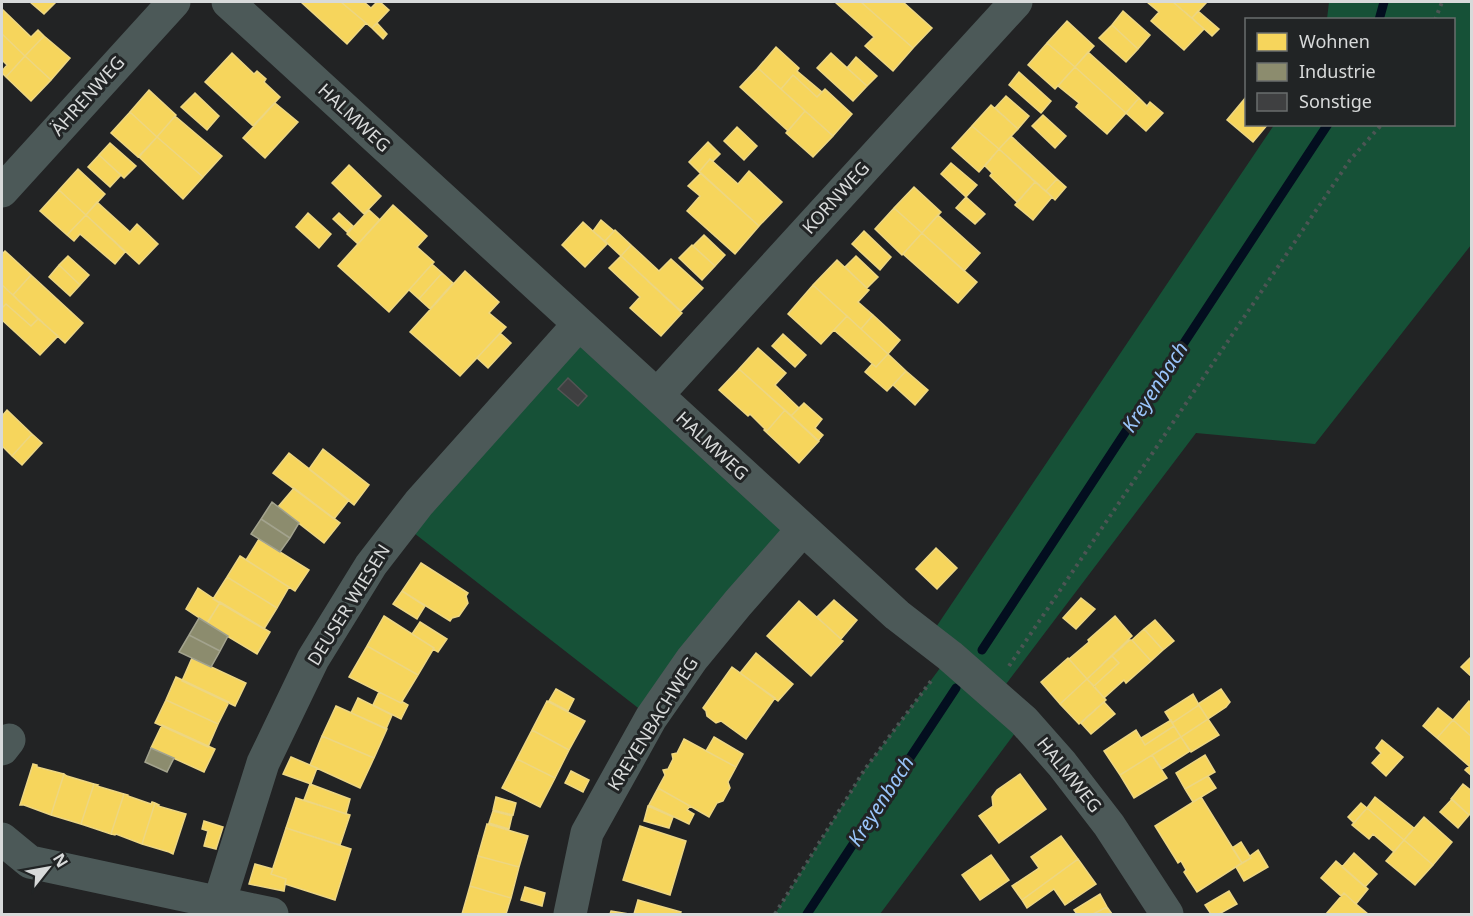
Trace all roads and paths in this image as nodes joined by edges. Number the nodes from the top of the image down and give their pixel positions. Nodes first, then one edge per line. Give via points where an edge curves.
1 (174, 2) edge
2 (228, 2) edge
3 (1016, 2) edge
4 (1442, 2) edge
5 (1436, 18) edge
6 (1380, 126) edge
7 (2, 191) edge
8 (579, 324) junction
9 (657, 395) junction
10 (803, 529) junction
11 (950, 656) junction
12 (992, 692) junction
13 (2, 838) edge
14 (219, 909) edge
15 (272, 915) edge
16 (570, 915) edge
17 (775, 915) edge
18 (1167, 915) edge

1 - 7 street, ÄHRENWEG
2 - 8 street, HALMWEG
3 - 9 street, KORNWEG
4 - 5 path
6 - 12 path via 1350,160
8 - 9 street, HALMWEG
8 - 14 street, DEUSER WIESEN via 419,503 371,565 313,659 263,763
9 - 10 street, HALMWEG
10 - 11 street, HALMWEG via 897,615
10 - 16 street, KREYENBACHWEG via 692,659 651,718 586,833
11 - 12 street, HALMWEG
11 - 17 path via 865,769
12 - 18 street, HALMWEG via 1062,764 1109,825
13 - 14 street via 30,862
14 - 15 street

